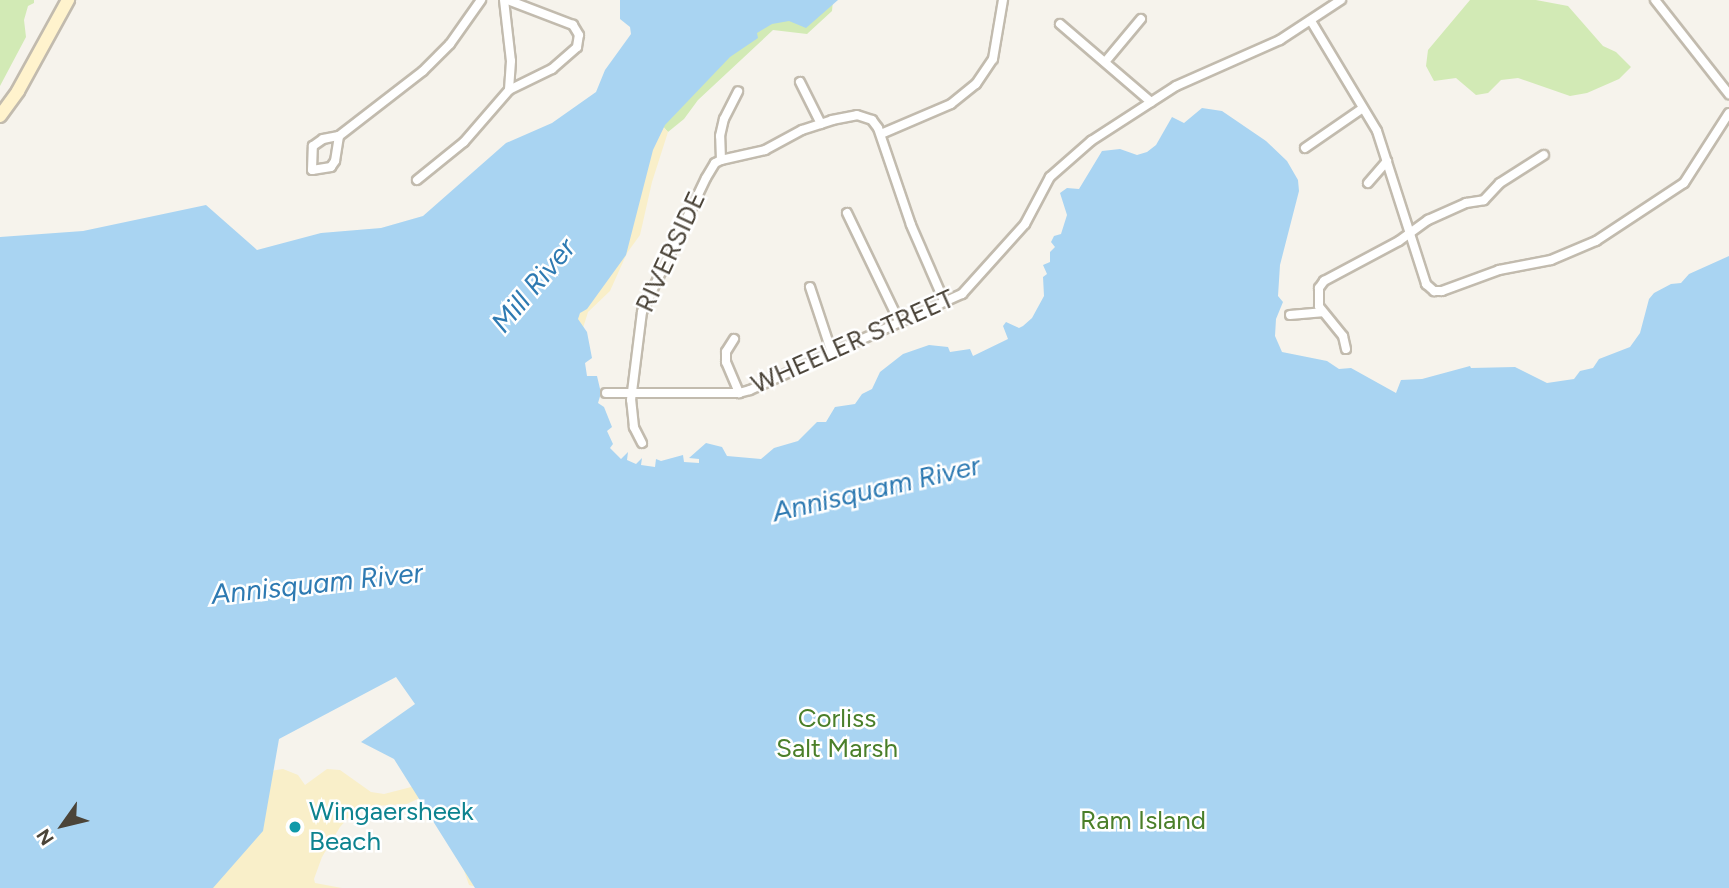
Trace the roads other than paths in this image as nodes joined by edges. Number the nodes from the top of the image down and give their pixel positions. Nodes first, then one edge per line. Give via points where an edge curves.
1 (68, 0) edge
2 (481, 0) edge
3 (506, 0) edge
4 (1003, 0) edge
5 (1341, 0) edge
6 (1655, 0) edge
7 (1141, 19) dead end
8 (1311, 21) junction
9 (1060, 24) dead end
10 (1105, 62) junction
11 (800, 82) dead end
12 (509, 90) junction
13 (738, 91) dead end
14 (1729, 94) edge
15 (1151, 102) junction
16 (1363, 108) junction
17 (1729, 113) edge
18 (0, 116) edge
19 (821, 124) junction
20 (881, 134) junction
21 (339, 136) junction
22 (1305, 148) dead end
23 (1544, 155) dead end
24 (722, 160) junction
25 (1387, 161) junction
26 (417, 180) dead end
27 (1368, 183) dead end
28 (847, 213) dead end
29 (1410, 231) junction
30 (810, 287) dead end
31 (944, 301) junction
32 (1322, 312) junction
33 (1290, 315) dead end
34 (899, 321) junction
35 (734, 339) dead end
36 (1346, 349) dead end
37 (832, 353) junction
38 (606, 393) dead end
39 (632, 393) junction
40 (740, 393) junction
41 (642, 443) dead end

1 - 18 main road
2 - 21 street via 450,44 423,71
3 - 12 street
3 - 12 street via 573,25 579,41 552,69
4 - 20 street via 993,59 976,84 951,104
5 - 8 street, WHEELER STREET
6 - 14 street
7 - 10 street
8 - 15 street, WHEELER STREET
8 - 16 street
9 - 10 street
10 - 15 street
11 - 19 street
12 - 26 street via 464,142
13 - 24 street via 720,136
15 - 31 street, WHEELER STREET via 1091,141 1050,177 1011,242 968,289
16 - 22 street
16 - 25 street
17 - 29 street via 1684,183 1596,241 1551,260 1434,290 1426,284
19 - 20 street via 865,116
19 - 24 street via 765,150
20 - 31 street via 911,225
21 - 21 street via 313,146 313,170 331,167
23 - 29 street via 1500,183 1484,200 1448,210
24 - 39 street, RIVERSIDE via 710,170 642,312
25 - 27 street
25 - 29 street
28 - 34 street
29 - 32 street via 1324,281 1319,288
30 - 37 street
31 - 34 street, WHEELER STREET
32 - 33 street
32 - 36 street via 1343,336
34 - 37 street, WHEELER STREET
35 - 40 street via 726,362
37 - 40 street, WHEELER STREET
38 - 39 street, WHEELER STREET
39 - 40 street, WHEELER STREET
39 - 41 street via 634,427

